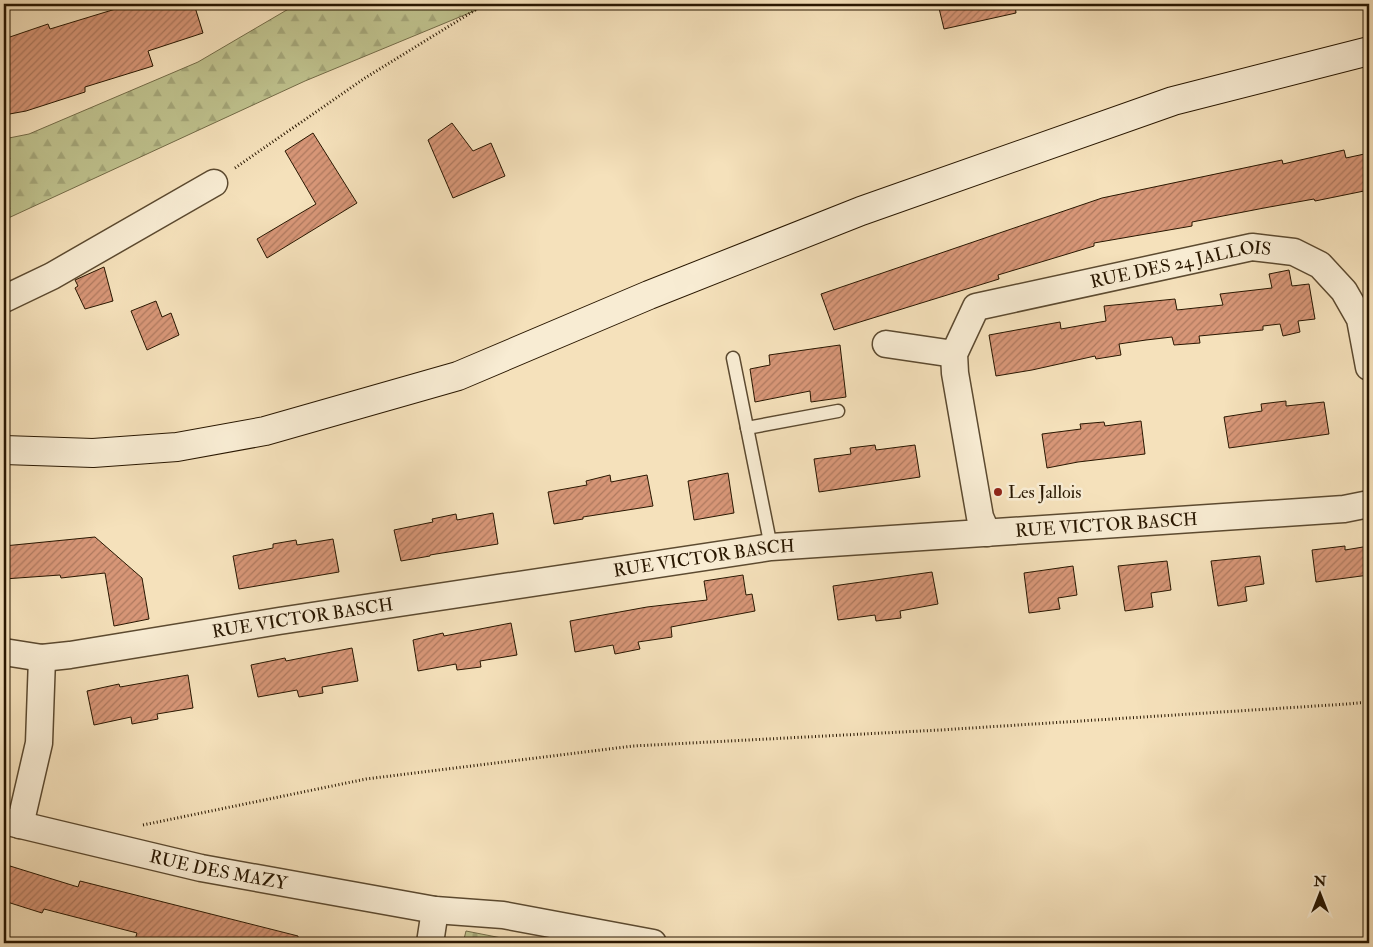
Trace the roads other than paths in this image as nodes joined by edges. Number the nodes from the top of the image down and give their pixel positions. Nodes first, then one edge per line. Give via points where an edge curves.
1 (1369, 51) edge
2 (214, 183) road end
3 (4, 299) edge
4 (886, 344) dead end
5 (954, 354) junction
6 (733, 358) dead end
7 (1369, 367) edge
8 (838, 411) dead end
9 (747, 428) junction
10 (4, 450) edge
11 (1369, 504) edge
12 (986, 533) junction
13 (771, 547) junction
14 (4, 652) edge
15 (42, 658) junction
16 (12, 823) edge
17 (435, 910) junction
18 (430, 943) edge
19 (653, 943) edge

1 - 10 main road via 1173,101 861,211 649,295 458,376 265,431 177,447 93,453
2 - 3 street via 52,276
4 - 5 street
5 - 7 street, RUE DES 24 JALLOIS via 976,307 1252,247 1294,252 1320,265 1344,291 1360,319
5 - 12 street, RUE DES 24 JALLOIS
6 - 9 lane
8 - 9 lane
9 - 13 lane
11 - 12 street, RUE VICTOR BASCH via 1344,509
12 - 13 street, RUE VICTOR BASCH
13 - 15 street, RUE VICTOR BASCH
14 - 15 street, RUE VICTOR BASCH
15 - 16 street via 39,743
16 - 17 street, RUE DES MAZY via 201,868
17 - 18 street
17 - 19 street, RUE DES MAZY via 503,915

